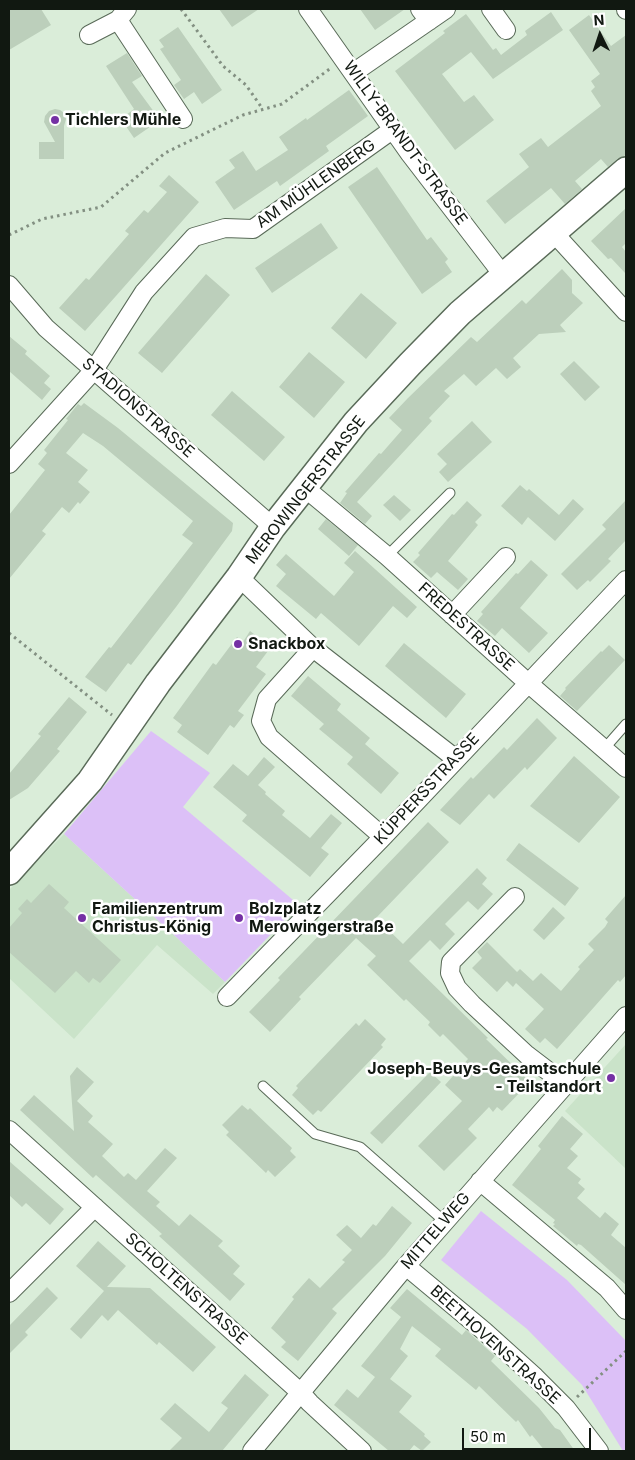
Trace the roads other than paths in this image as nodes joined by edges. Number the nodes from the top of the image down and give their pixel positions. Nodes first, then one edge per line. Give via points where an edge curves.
1 (308, 9) edge
2 (446, 9) edge
3 (491, 9) edge
4 (122, 14) edge
5 (424, 15) edge
6 (506, 30) dead end
7 (89, 36) dead end
8 (349, 66) junction
9 (183, 119) dead end
10 (392, 130) junction
11 (626, 170) edge
12 (554, 232) junction
13 (503, 275) junction
14 (9, 285) edge
15 (626, 312) edge
16 (94, 370) junction
17 (9, 464) edge
18 (305, 488) junction
19 (450, 493) dead end
20 (273, 526) junction
21 (387, 556) junction
22 (506, 556) dead end
23 (239, 577) junction
24 (626, 580) edge
25 (452, 614) junction
26 (314, 648) junction
27 (528, 683) junction
28 (626, 724) edge
29 (604, 749) junction
30 (456, 759) junction
31 (626, 768) edge
32 (383, 837) junction
33 (9, 872) edge
34 (515, 897) dead end
35 (227, 997) dead end
36 (626, 1016) edge
37 (565, 1084) junction
38 (263, 1086) dead end
39 (9, 1130) edge
40 (480, 1181) junction
41 (95, 1207) junction
42 (444, 1221) junction
43 (406, 1266) junction
44 (9, 1293) edge
45 (626, 1310) edge
46 (301, 1393) junction
47 (252, 1451) edge
48 (362, 1451) edge
49 (599, 1451) edge

1 - 8 street, WILLY-BRANDT-STRASSE
2 - 5 street
3 - 6 street
4 - 7 street
4 - 9 street
5 - 8 street
8 - 10 street, WILLY-BRANDT-STRASSE
10 - 13 street, WILLY-BRANDT-STRASSE
10 - 16 street, AM MÜHLENBERG via 253,229 225,228 194,237 144,292
11 - 12 street, MEROWINGERSTRASSE
12 - 13 street, MEROWINGERSTRASSE
12 - 15 street
13 - 18 street, MEROWINGERSTRASSE via 410,364 356,422
14 - 16 street, STADIONSTRASSE via 46,328
16 - 17 street, AM MÜHLENBERG
16 - 20 street, STADIONSTRASSE
18 - 20 street, MEROWINGERSTRASSE
18 - 21 street, FREDESTRASSE
19 - 21 lane
20 - 23 street, MEROWINGERSTRASSE
21 - 25 street, FREDESTRASSE
22 - 25 street
23 - 26 street
23 - 33 street, MEROWINGERSTRASSE via 158,683 90,781
24 - 27 street, KÜPPERSSTRASSE
25 - 27 street, FREDESTRASSE
26 - 30 street
26 - 32 street via 267,699 261,721 269,737
27 - 29 street, FREDESTRASSE
27 - 30 street, KÜPPERSSTRASSE
28 - 29 lane
29 - 31 street, FREDESTRASSE
30 - 32 street, KÜPPERSSTRASSE
32 - 35 street, KÜPPERSSTRASSE
34 - 37 street via 451,962 450,973 457,988 472,1004 527,1055
36 - 37 street, MITTELWEG
37 - 40 street, MITTELWEG
38 - 42 lane via 315,1134 360,1147
39 - 41 street, SCHOLTENSTRASSE
40 - 42 street, MITTELWEG
40 - 45 street via 607,1288
41 - 44 street
41 - 46 street, SCHOLTENSTRASSE
42 - 43 street, MITTELWEG
43 - 46 street, MITTELWEG
43 - 49 street, BEETHOVENSTRASSE via 535,1377 566,1408
46 - 47 street, MITTELWEG
46 - 48 street, SCHOLTENSTRASSE

